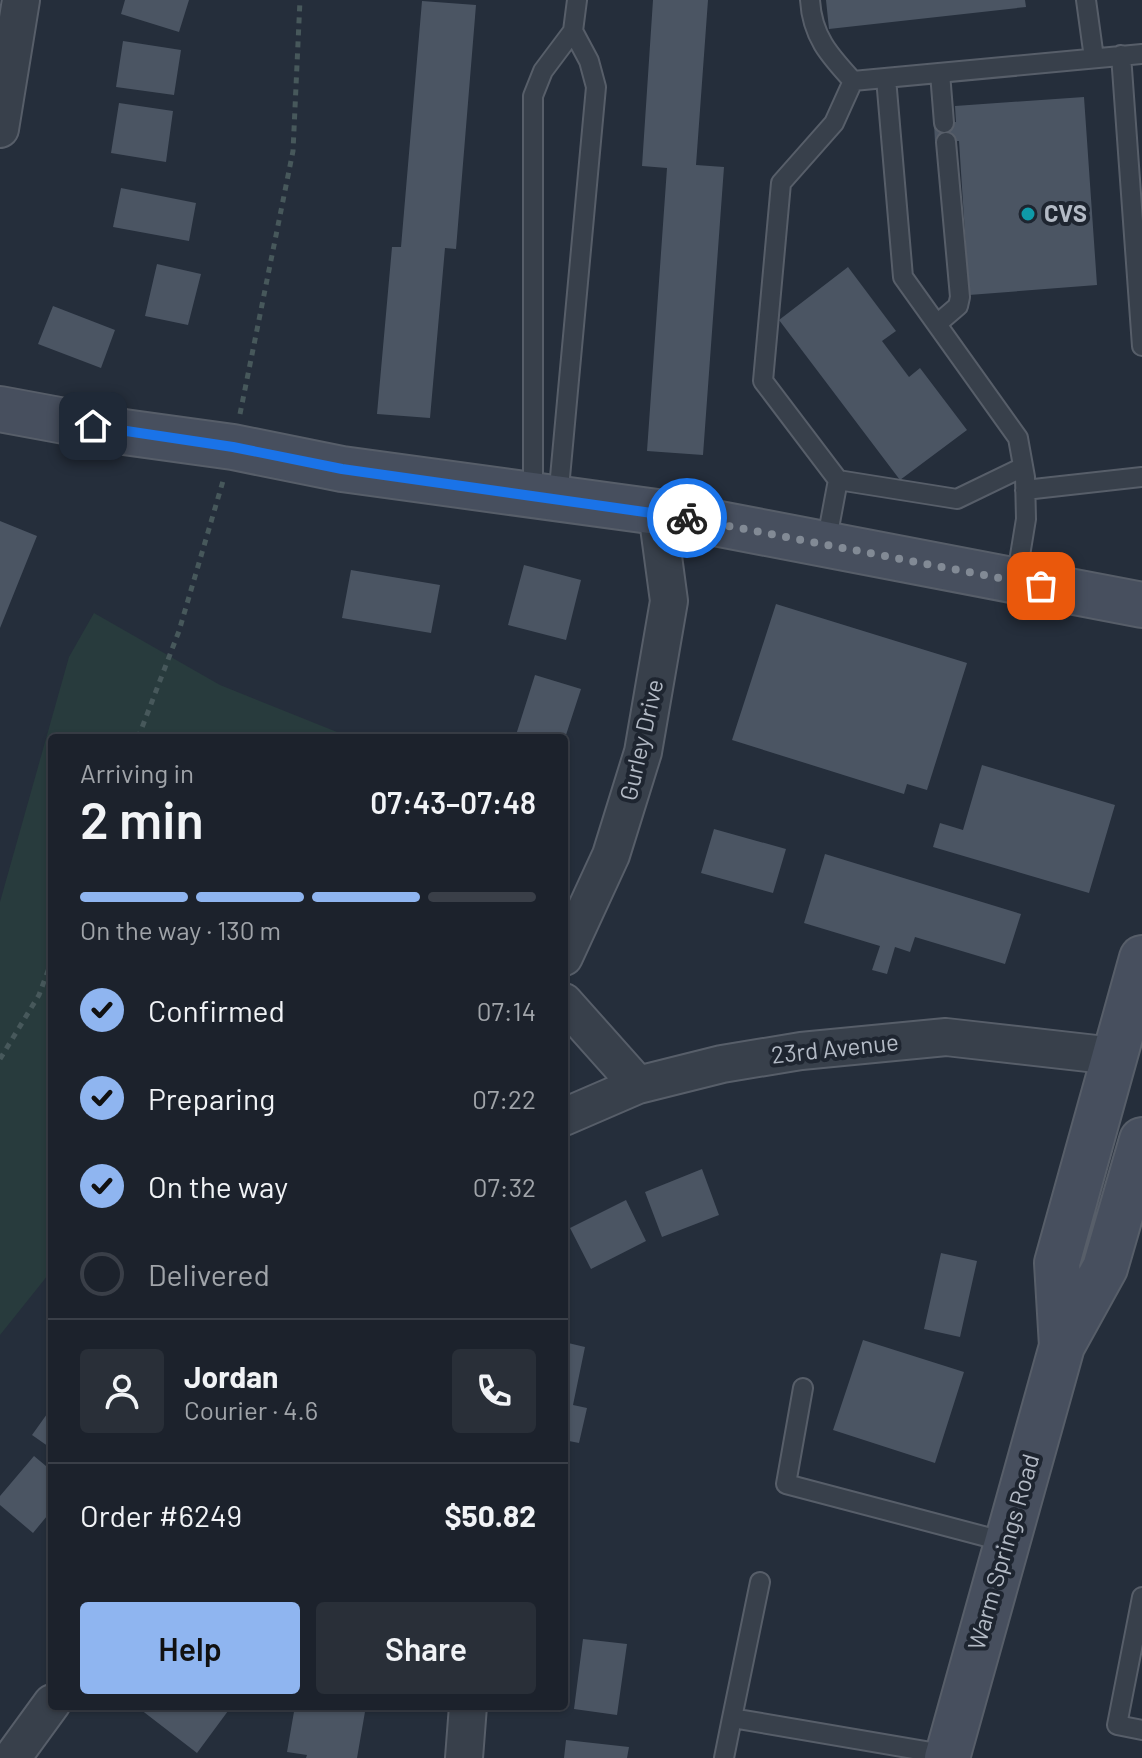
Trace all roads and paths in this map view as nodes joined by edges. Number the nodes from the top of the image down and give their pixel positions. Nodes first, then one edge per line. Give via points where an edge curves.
1 (21, 0) edge
2 (300, 0) edge
3 (577, 0) edge
4 (810, 0) edge
5 (1086, 0) edge
6 (573, 31) junction
7 (1142, 54) edge
8 (1121, 55) junction
9 (1094, 58) junction
10 (940, 73) junction
11 (886, 78) junction
12 (853, 81) junction
13 (0, 129) edge
14 (937, 324) junction
15 (1142, 346) edge
16 (0, 409) edge
17 (233, 447) junction
18 (1023, 467) junction
19 (1142, 477) edge
20 (838, 480) junction
21 (1025, 490) junction
22 (546, 497) junction
23 (657, 512) junction
24 (826, 544) junction
25 (1016, 581) junction
26 (1142, 605) edge
27 (140, 734) edge
28 (568, 948) edge
29 (1142, 958) edge
30 (48, 971) edge
31 (568, 1006) edge
32 (1114, 1056) junction
33 (0, 1059) edge
34 (638, 1085) junction
35 (568, 1115) edge
36 (1142, 1140) edge
37 (1062, 1346) junction
38 (803, 1388) dead end
39 (1007, 1542) junction
40 (760, 1582) dead end
41 (1142, 1597) edge
42 (48, 1708) edge
43 (468, 1710) edge
44 (732, 1718) junction
45 (1142, 1730) edge
46 (953, 1757) edge
47 (12, 1758) edge
48 (464, 1758) edge
49 (724, 1758) edge

1 - 13 street
2 - 17 path via 293,151
3 - 6 lane
4 - 12 lane via 811,22 825,51
5 - 9 lane
6 - 22 lane via 596,87
6 - 22 lane via 543,71 533,96
7 - 8 lane
8 - 9 lane
8 - 15 lane
9 - 10 lane
10 - 11 lane
10 - 14 lane via 960,297 958,306
11 - 12 lane
11 - 14 lane via 903,277
12 - 20 lane via 834,123 781,183 763,381
14 - 18 lane via 1018,438
16 - 17 street
17 - 22 street via 342,469
17 - 27 path via 179,631
18 - 20 lane via 957,499
18 - 21 lane
19 - 21 lane
20 - 24 lane
21 - 25 lane
22 - 23 street
23 - 24 street
23 - 28 street, Gurley Drive via 669,601 643,752 611,855
24 - 25 street
25 - 26 street
29 - 32 street, Warm Springs Road
30 - 33 path
31 - 34 street
32 - 34 street, 23rd Avenue via 946,1037 801,1051
32 - 37 street, Warm Springs Road via 1057,1263
34 - 35 street, 23rd Avenue
36 - 37 street, Warm Springs Road via 1105,1268
37 - 39 street, Warm Springs Road
38 - 39 lane via 786,1484
39 - 46 street, Warm Springs Road
40 - 44 lane
41 - 45 lane via 1117,1725
42 - 47 street
43 - 48 street
44 - 46 lane
44 - 49 lane

